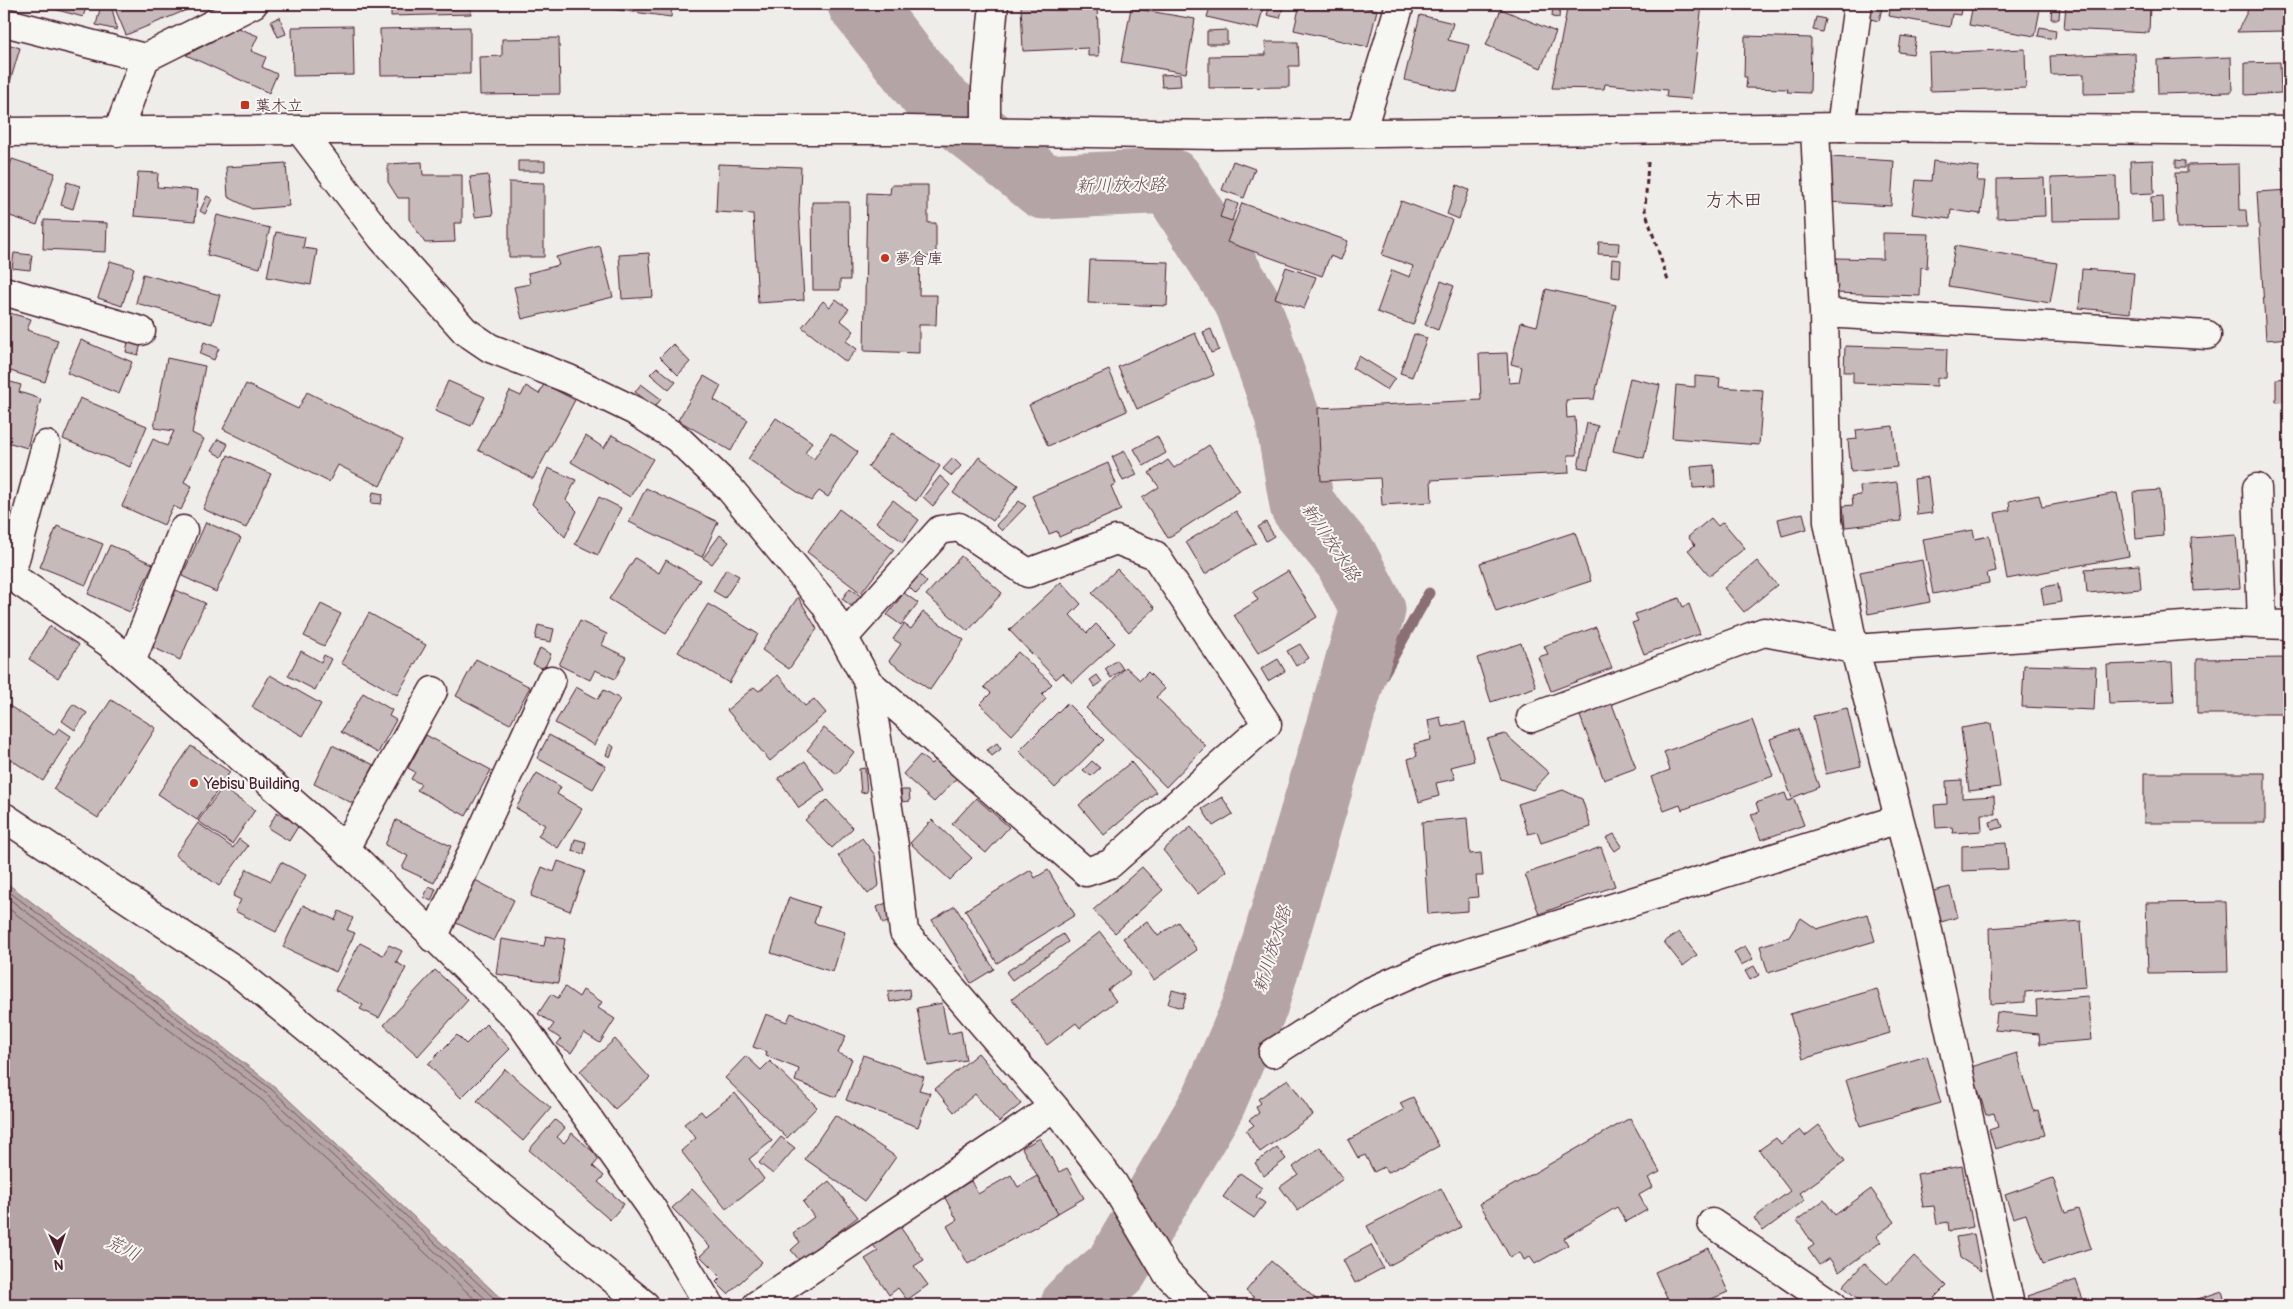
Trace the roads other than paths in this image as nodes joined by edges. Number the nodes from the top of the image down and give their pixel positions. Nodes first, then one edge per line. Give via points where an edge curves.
1 (252, 4) edge
2 (994, 4) edge
3 (1400, 4) edge
4 (1858, 4) edge
5 (4, 22) edge
6 (145, 58) junction
7 (1828, 128) junction
8 (300, 130) junction
9 (986, 131) junction
10 (2289, 131) edge
11 (118, 132) junction
12 (1361, 133) junction
13 (5, 136) edge
14 (4, 291) edge
15 (1824, 313) junction
16 (141, 331) dead end
17 (2207, 335) dead end
18 (46, 445) dead end
19 (2257, 488) dead end
20 (183, 530) dead end
21 (7, 573) edge
22 (2262, 623) junction
23 (2289, 625) edge
24 (844, 637) junction
25 (1854, 649) junction
26 (131, 662) junction
27 (551, 680) dead end
28 (868, 682) junction
29 (434, 691) dead end
30 (1531, 718) dead end
31 (4, 817) edge
32 (1899, 819) junction
33 (345, 848) junction
34 (434, 938) junction
35 (1273, 1053) dead end
36 (1054, 1108) junction
37 (1712, 1223) dead end
38 (644, 1305) edge
39 (709, 1305) edge
40 (757, 1305) edge
41 (1198, 1305) edge
42 (1833, 1305) edge
43 (2010, 1305) edge

1 - 6 street
2 - 9 street via 986,88
3 - 12 street
4 - 7 street
5 - 6 street
6 - 11 street
7 - 10 street
7 - 12 street
7 - 15 street
8 - 9 street
8 - 11 street
8 - 24 street via 382,238 465,331 490,348 569,379 635,411 677,438 730,489 825,604
9 - 12 street via 1216,135
11 - 13 street
14 - 16 street
15 - 17 street
15 - 25 street via 1828,522
18 - 21 street
19 - 22 street
20 - 26 street
21 - 26 street via 109,643
22 - 23 street
22 - 25 street
24 - 28 street
24 - 28 street via 940,530 958,527 1028,573 1116,540 1155,554 1267,724 1110,864 1086,872
25 - 30 street via 1764,632
25 - 32 street
26 - 33 street
27 - 34 street
28 - 36 street via 904,932
29 - 33 street
31 - 38 street via 235,970
32 - 35 street via 1435,962 1365,994
32 - 43 street via 1924,913
33 - 34 street
34 - 39 street via 520,1022 651,1207
36 - 40 street
36 - 41 street via 1113,1184 1167,1273
37 - 42 street

